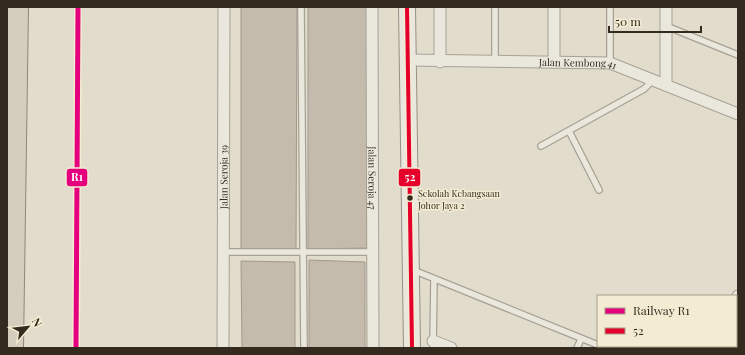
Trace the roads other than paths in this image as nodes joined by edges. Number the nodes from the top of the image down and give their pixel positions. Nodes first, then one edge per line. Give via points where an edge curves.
1 (18, 7) edge
2 (224, 7) edge
3 (301, 7) edge
4 (372, 7) edge
5 (407, 7) edge
6 (440, 7) edge
7 (495, 7) edge
8 (554, 7) edge
9 (610, 7) edge
10 (666, 7) edge
11 (666, 26) junction
12 (738, 55) edge
13 (408, 60) junction
14 (440, 62) junction
15 (495, 62) junction
16 (554, 62) junction
17 (610, 62) junction
18 (653, 80) junction
19 (666, 85) junction
20 (738, 114) edge
21 (568, 131) junction
22 (541, 146) dead end
23 (599, 190) dead end
24 (223, 252) junction
25 (305, 252) junction
26 (373, 252) junction
27 (411, 270) junction
28 (434, 279) junction
29 (581, 339) junction
30 (433, 344) edge
31 (597, 345) edge
32 (13, 348) edge
33 (223, 348) edge
34 (304, 348) edge
35 (373, 348) edge
36 (412, 348) edge
37 (451, 348) edge
38 (577, 348) edge

1 - 32 highway
2 - 24 street, Jalan Seroja 39
3 - 25 lane
4 - 26 street, Jalan Seroja 47
5 - 13 main road
6 - 14 street
7 - 15 lane
8 - 16 street
9 - 17 lane
10 - 11 street
11 - 12 lane
11 - 19 street
13 - 14 street, Jalan Kembong 41
13 - 27 main road
14 - 15 street, Jalan Kembong 41
15 - 16 street, Jalan Kembong 41
16 - 17 street, Jalan Kembong 41
17 - 18 street, Jalan Kembong 41
18 - 19 street, Jalan Kembong 41
18 - 21 lane via 644,90
19 - 20 street, Jalan Kembong 41
21 - 22 lane
21 - 23 lane
24 - 25 lane
24 - 33 street, Jalan Seroja 39
25 - 26 lane
25 - 34 lane
26 - 35 street, Jalan Seroja 47
27 - 28 lane
27 - 36 main road
28 - 29 lane
28 - 30 lane
29 - 31 lane
29 - 38 lane
30 - 37 street

